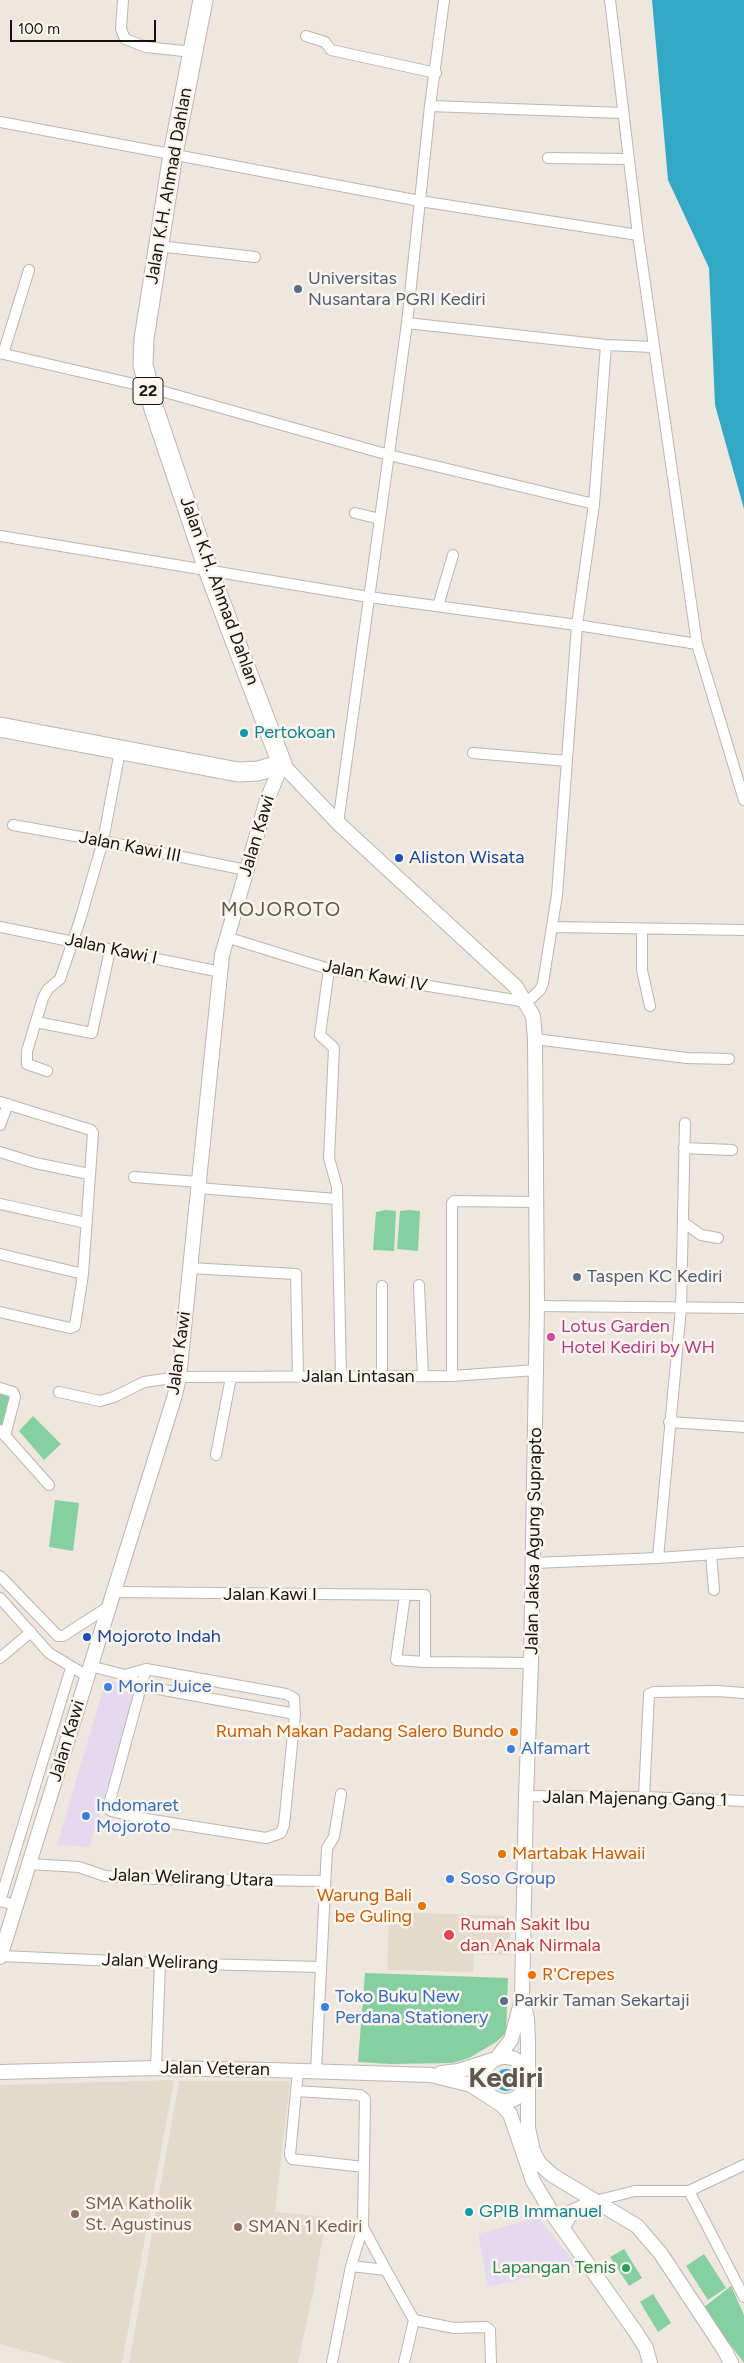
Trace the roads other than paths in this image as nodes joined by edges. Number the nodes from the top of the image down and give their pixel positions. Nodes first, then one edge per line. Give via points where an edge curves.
1 (123, 0) edge
2 (203, 0) edge
3 (444, 0) edge
4 (610, 0) edge
5 (306, 36) dead end
6 (192, 52) junction
7 (436, 73) junction
8 (430, 106) junction
9 (622, 113) junction
10 (0, 122) edge
11 (172, 154) junction
12 (548, 158) dead end
13 (628, 159) junction
14 (420, 201) junction
15 (638, 235) junction
16 (158, 246) junction
17 (254, 258) dead end
18 (28, 270) dead end
19 (407, 323) junction
20 (606, 345) junction
21 (653, 347) junction
22 (2, 354) edge
23 (147, 387) junction
24 (389, 455) junction
25 (594, 504) junction
26 (355, 513) dead end
27 (380, 519) junction
28 (0, 536) edge
29 (453, 555) dead end
30 (210, 572) junction
31 (369, 597) junction
32 (438, 606) junction
33 (578, 625) junction
34 (697, 644) junction
35 (0, 727) edge
36 (120, 751) junction
37 (473, 753) dead end
38 (567, 761) junction
39 (282, 764) junction
40 (744, 800) edge
41 (338, 823) junction
42 (12, 825) dead end
43 (103, 840) junction
44 (246, 870) junction
45 (0, 927) edge
46 (552, 927) junction
47 (642, 928) junction
48 (744, 930) edge
49 (226, 937) junction
50 (73, 940) junction
51 (110, 950) junction
52 (329, 969) junction
53 (221, 972) junction
54 (527, 1002) junction
55 (650, 1006) dead end
56 (36, 1022) junction
57 (535, 1039) junction
58 (729, 1059) dead end
59 (47, 1071) dead end
60 (535, 1083) joint
61 (4, 1103) edge
62 (685, 1122) dead end
63 (0, 1125) edge
64 (684, 1148) junction
65 (732, 1150) dead end
66 (0, 1152) edge
67 (89, 1174) junction
68 (134, 1177) dead end
69 (199, 1185) junction
70 (336, 1199) junction
71 (537, 1202) junction
72 (0, 1204) edge
73 (683, 1222) junction
74 (86, 1223) junction
75 (718, 1238) dead end
76 (0, 1254) edge
77 (190, 1268) junction
78 (83, 1274) junction
79 (419, 1285) dead end
80 (382, 1286) dead end
81 (537, 1306) junction
82 (681, 1308) junction
83 (744, 1308) edge
84 (0, 1312) edge
85 (536, 1370) junction
86 (382, 1376) junction
87 (423, 1376) junction
88 (452, 1376) junction
89 (179, 1377) junction
90 (230, 1377) junction
91 (298, 1377) junction
92 (341, 1377) junction
93 (0, 1388) edge
94 (60, 1392) dead end
95 (669, 1422) junction
96 (744, 1427) edge
97 (3, 1433) edge
98 (216, 1455) dead end
99 (49, 1485) dead end
100 (744, 1552) edge
101 (711, 1554) junction
102 (658, 1558) junction
103 (533, 1563) junction
104 (0, 1576) edge
105 (714, 1590) dead end
106 (113, 1592) junction
107 (405, 1595) junction
108 (18, 1596) junction
109 (0, 1598) edge
110 (7, 1606) junction
111 (108, 1607) junction
112 (31, 1632) junction
113 (0, 1658) edge
114 (425, 1662) junction
115 (531, 1663) junction
116 (71, 1668) junction
117 (146, 1669) junction
118 (88, 1671) junction
119 (125, 1675) junction
120 (142, 1686) junction
121 (744, 1693) edge
122 (295, 1714) junction
123 (341, 1794) dead end
124 (526, 1796) junction
125 (644, 1796) junction
126 (744, 1801) edge
127 (30, 1864) junction
128 (324, 1881) junction
129 (17, 1906) junction
130 (0, 1957) edge
131 (160, 1963) junction
132 (320, 1967) junction
133 (522, 1998) junction
134 (496, 2059) junction
135 (156, 2068) junction
136 (316, 2071) junction
137 (0, 2072) edge
138 (431, 2075) junction
139 (528, 2079) junction
140 (297, 2080) junction
141 (494, 2098) junction
142 (744, 2165) edge
143 (364, 2167) junction
144 (689, 2191) junction
145 (595, 2201) junction
146 (362, 2227) junction
147 (562, 2228) junction
148 (351, 2266) junction
149 (386, 2270) junction
150 (744, 2297) edge
151 (414, 2320) junction
152 (728, 2357) edge
153 (332, 2363) edge
154 (404, 2363) edge
155 (491, 2363) edge
156 (650, 2363) edge
157 (739, 2363) edge

1 - 6 street via 121,29 125,39 146,46
2 - 6 highway, Jalan K.H. Ahmad Dahlan / 22
3 - 7 street
4 - 9 street
5 - 7 street via 325,42 331,50
6 - 11 highway, Jalan K.H. Ahmad Dahlan / 22
7 - 8 street
8 - 9 street
8 - 14 street
9 - 13 street
10 - 11 street
11 - 14 street
11 - 16 highway, Jalan K.H. Ahmad Dahlan / 22
12 - 13 street
13 - 15 street
14 - 15 street
14 - 19 street
15 - 21 street
16 - 17 street
16 - 23 highway, Jalan K.H. Ahmad Dahlan / 22 via 142,351
18 - 22 street
19 - 20 street
19 - 24 street
20 - 21 street
20 - 25 street
21 - 34 street
22 - 23 street
23 - 24 street
23 - 30 highway, Jalan K.H. Ahmad Dahlan / 22
24 - 25 street
24 - 27 street
25 - 33 street
26 - 27 street
27 - 31 street
28 - 30 street
29 - 32 street
30 - 31 street
30 - 39 highway, Jalan K.H. Ahmad Dahlan / 22
31 - 32 street
31 - 41 street
32 - 33 street
33 - 34 street
33 - 38 street
34 - 40 street
35 - 36 highway
36 - 39 highway via 238,772 258,771
36 - 43 street
37 - 38 street
38 - 46 street
39 - 41 main road, Jalan K.H. Ahmad Dahlan
39 - 44 main road, Jalan Kawi via 267,800
41 - 54 main road, Jalan K.H. Ahmad Dahlan via 516,987
42 - 43 street, Jalan Kawi III
43 - 44 street, Jalan Kawi III
43 - 50 street
44 - 49 main road, Jalan Kawi
45 - 50 street, Jalan Kawi I
46 - 47 street
46 - 54 street via 543,983
47 - 48 street
47 - 55 street via 642,970
49 - 52 street, Jalan Kawi IV
49 - 53 main road, Jalan Kawi
50 - 51 street, Jalan Kawi I
50 - 56 street via 60,979 48,989
51 - 53 street, Jalan Kawi I
51 - 56 street via 92,1033
52 - 54 street, Jalan Kawi IV
52 - 70 street via 320,1035 334,1048 329,1158 336,1180
53 - 69 main road, Jalan Kawi
54 - 57 main road, Jalan K.H. Ahmad Dahlan via 533,1016
56 - 59 street via 26,1062
57 - 58 street via 686,1058
57 - 60 main road, Jalan K.H. Ahmad Dahlan
60 - 71 main road, Jalan Jaksa Agung Suprapto
61 - 63 street
61 - 67 street via 92,1130
62 - 64 street
64 - 65 street
64 - 73 street
66 - 67 street
67 - 74 street
68 - 69 street
69 - 70 street
69 - 77 main road, Jalan Kawi
70 - 92 street
71 - 81 main road, Jalan Jaksa Agung Suprapto
71 - 88 street via 452,1203
72 - 74 street
73 - 75 street via 701,1235
73 - 82 street
74 - 78 street
76 - 78 street
77 - 89 main road, Jalan Kawi
77 - 91 street via 296,1274
78 - 84 street via 73,1327
79 - 87 street
80 - 86 street
81 - 82 street
81 - 85 main road, Jalan Jaksa Agung Suprapto
82 - 83 street
82 - 95 street
85 - 88 street, Jalan Lintasan
85 - 103 main road, Jalan Jaksa Agung Suprapto
86 - 87 street, Jalan Lintasan
86 - 92 street, Jalan Lintasan
87 - 88 street, Jalan Lintasan
89 - 90 street, Jalan Lintasan
89 - 94 street, Jalan Lintasan via 144,1382 100,1401
89 - 106 main road, Jalan Kawi
90 - 91 street, Jalan Lintasan
90 - 98 street
91 - 92 street, Jalan Lintasan
93 - 97 street via 13,1392 15,1397
95 - 96 street
95 - 102 street
97 - 99 street
100 - 101 street
101 - 102 street
101 - 105 street
102 - 103 street
103 - 115 main road, Jalan Jaksa Agung Suprapto
104 - 108 street
106 - 107 street, Jalan Kawi I
106 - 111 main road, Jalan Kawi
107 - 114 street, Jalan Kawi I via 426,1596
107 - 114 street via 396,1660
108 - 110 street
108 - 111 street via 60,1637
109 - 110 street
110 - 112 street
111 - 118 main road, Jalan Kawi
112 - 113 street
112 - 116 street via 49,1653
114 - 115 street
115 - 124 main road, Jalan Jaksa Agung Suprapto
116 - 118 street
116 - 129 street via 0,1901
117 - 119 street
117 - 120 street
117 - 122 street via 286,1694 294,1698
118 - 119 street
118 - 127 main road, Jalan Kawi
119 - 120 street
120 - 122 street
120 - 122 street via 108,1808 175,1824 266,1838 281,1833
121 - 125 street via 649,1694
123 - 128 street via 334,1837 326,1848
124 - 125 street, Jalan Majenang Gang 1
124 - 133 main road, Jalan Jaksa Agung Suprapto
125 - 126 street, Jalan Majenang Gang 1
127 - 128 street, Jalan Welirang Utara via 79,1867 105,1876 156,1879
127 - 129 main road, Jalan Kawi
128 - 132 street
129 - 130 main road, Jalan Kawi
130 - 131 street, Jalan Welirang
131 - 132 street, Jalan Welirang
131 - 135 street
132 - 136 street
133 - 134 main road via 511,2040
133 - 139 main road via 527,2018
134 - 138 main road via 458,2071
134 - 139 main road via 518,2060
134 - 141 main road via 487,2067 483,2078 485,2090
135 - 137 main road, Jalan Veteran
135 - 140 main road, Jalan Veteran
136 - 138 main road, Jalan Veteran
136 - 140 main road, Jalan Veteran
138 - 141 main road via 472,2085
139 - 141 main road via 525,2090 516,2099 505,2102
139 - 145 main road via 528,2128 539,2163 552,2175
140 - 143 street via 364,2097
140 - 143 street via 292,2159
141 - 147 main road via 510,2114 533,2182
142 - 144 street
143 - 146 street
144 - 145 street via 635,2192
144 - 150 street
145 - 147 main road via 572,2212
145 - 152 main road via 637,2226 661,2254
146 - 148 street
146 - 149 street
147 - 156 main road via 635,2331 646,2348
148 - 149 street
148 - 153 street
149 - 151 street
151 - 154 street
151 - 155 street via 454,2328 486,2327 490,2330
152 - 157 main road

